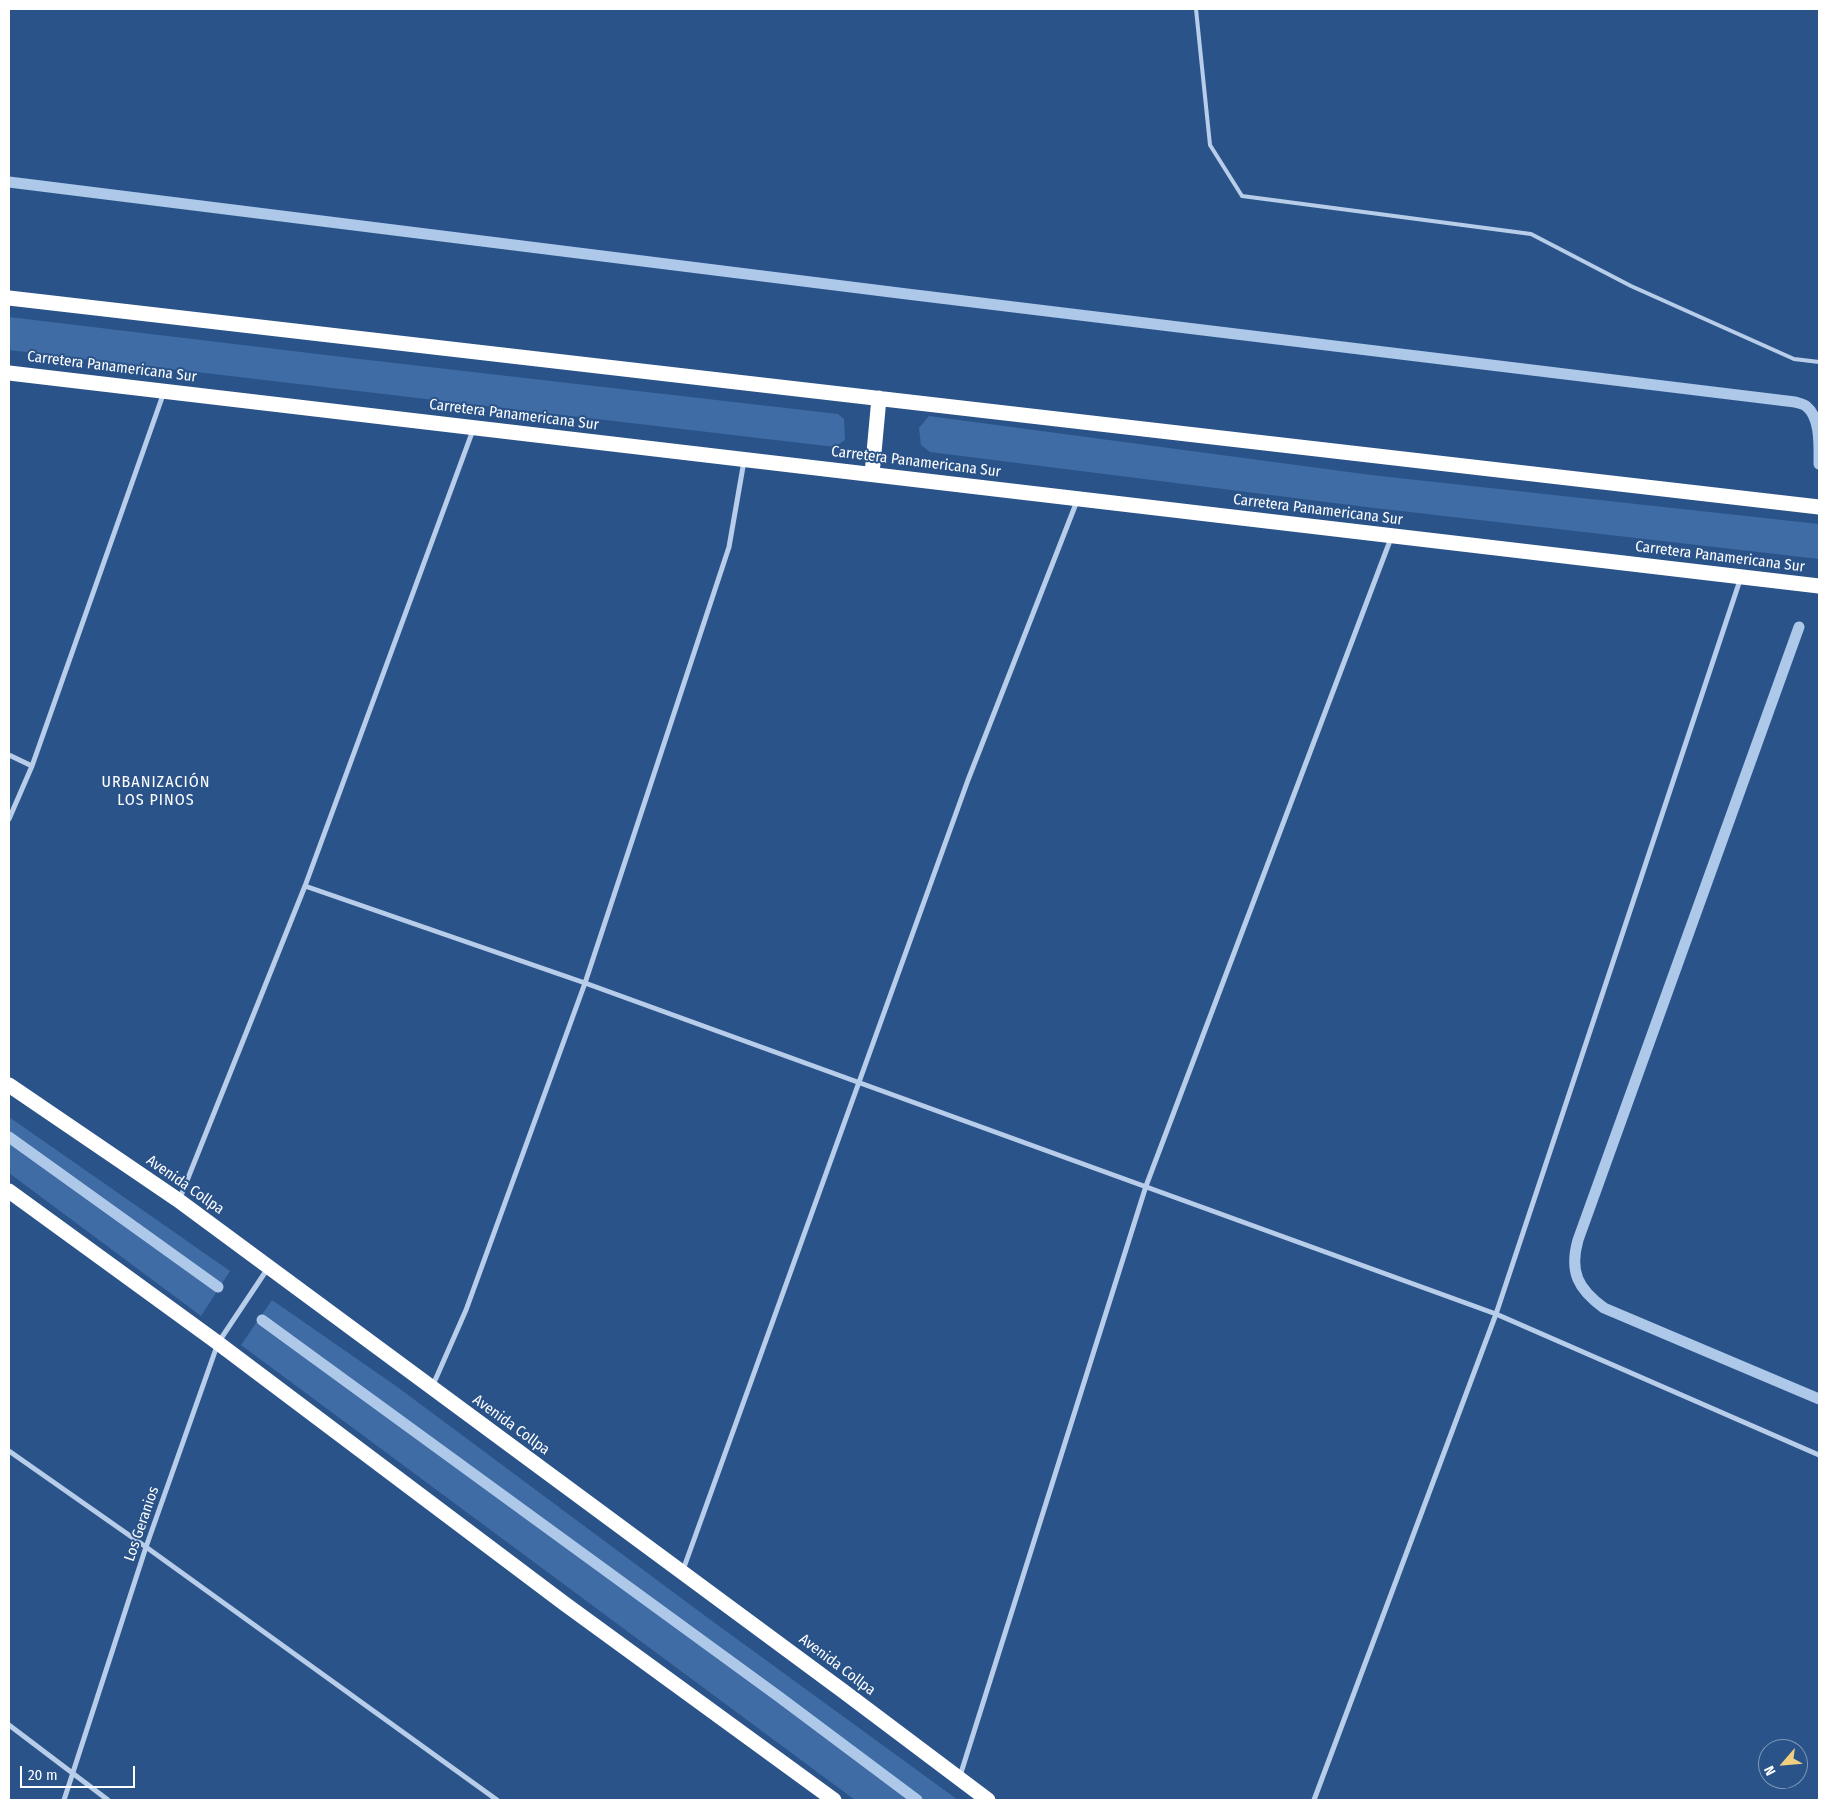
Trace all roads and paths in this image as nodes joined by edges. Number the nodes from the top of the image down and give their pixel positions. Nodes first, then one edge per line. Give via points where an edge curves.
1 (1196, 9) edge
2 (9, 298) edge
3 (1819, 362) edge
4 (9, 373) edge
5 (164, 391) junction
6 (879, 398) junction
7 (474, 428) junction
8 (745, 459) junction
9 (872, 474) junction
10 (1078, 499) junction
11 (1819, 507) edge
12 (1391, 536) junction
13 (1742, 577) junction
14 (1819, 586) edge
15 (9, 755) edge
16 (32, 766) junction
17 (9, 819) edge
18 (305, 886) junction
19 (585, 983) junction
20 (860, 1082) junction
21 (9, 1085) edge
22 (1146, 1186) junction
23 (9, 1191) edge
24 (178, 1200) junction
25 (268, 1267) junction
26 (1496, 1314) junction
27 (218, 1343) junction
28 (432, 1388) junction
29 (9, 1451) edge
30 (1819, 1455) edge
31 (146, 1547) junction
32 (682, 1573) junction
33 (9, 1725) edge
34 (72, 1773) junction
35 (960, 1779) junction
36 (64, 1800) edge
37 (108, 1800) edge
38 (497, 1800) edge
39 (834, 1800) edge
40 (988, 1800) edge
41 (1314, 1800) edge

1 - 3 lane via 1210,144 1242,196 1532,234 1632,286 1785,355
2 - 6 highway
4 - 5 highway, Carretera Panamericana Sur
5 - 7 highway, Carretera Panamericana Sur
5 - 16 street
6 - 9 highway
6 - 11 highway
7 - 8 highway, Carretera Panamericana Sur
7 - 18 street
8 - 9 highway, Carretera Panamericana Sur
8 - 19 street via 729,547
9 - 10 highway, Carretera Panamericana Sur
10 - 12 highway, Carretera Panamericana Sur
10 - 20 street via 968,780
12 - 13 highway, Carretera Panamericana Sur
12 - 22 street
13 - 14 highway, Carretera Panamericana Sur
13 - 26 street
15 - 16 street
16 - 17 street
18 - 19 street
18 - 24 street
19 - 20 street
19 - 28 street via 466,1310
20 - 22 street
20 - 32 street
21 - 24 highway, Avenida Collpa
22 - 26 street
22 - 35 street
23 - 27 highway
24 - 25 highway, Avenida Collpa
25 - 27 street, Los Geranios
25 - 28 highway, Avenida Collpa
26 - 30 street
26 - 41 street
27 - 31 street, Los Geranios
27 - 39 highway via 565,1604
28 - 32 highway, Avenida Collpa
29 - 31 street
31 - 34 street, Los Geranios
31 - 38 street
32 - 35 highway, Avenida Collpa
33 - 34 street
34 - 36 street, Los Geranios
34 - 37 street
35 - 40 highway, Avenida Collpa

